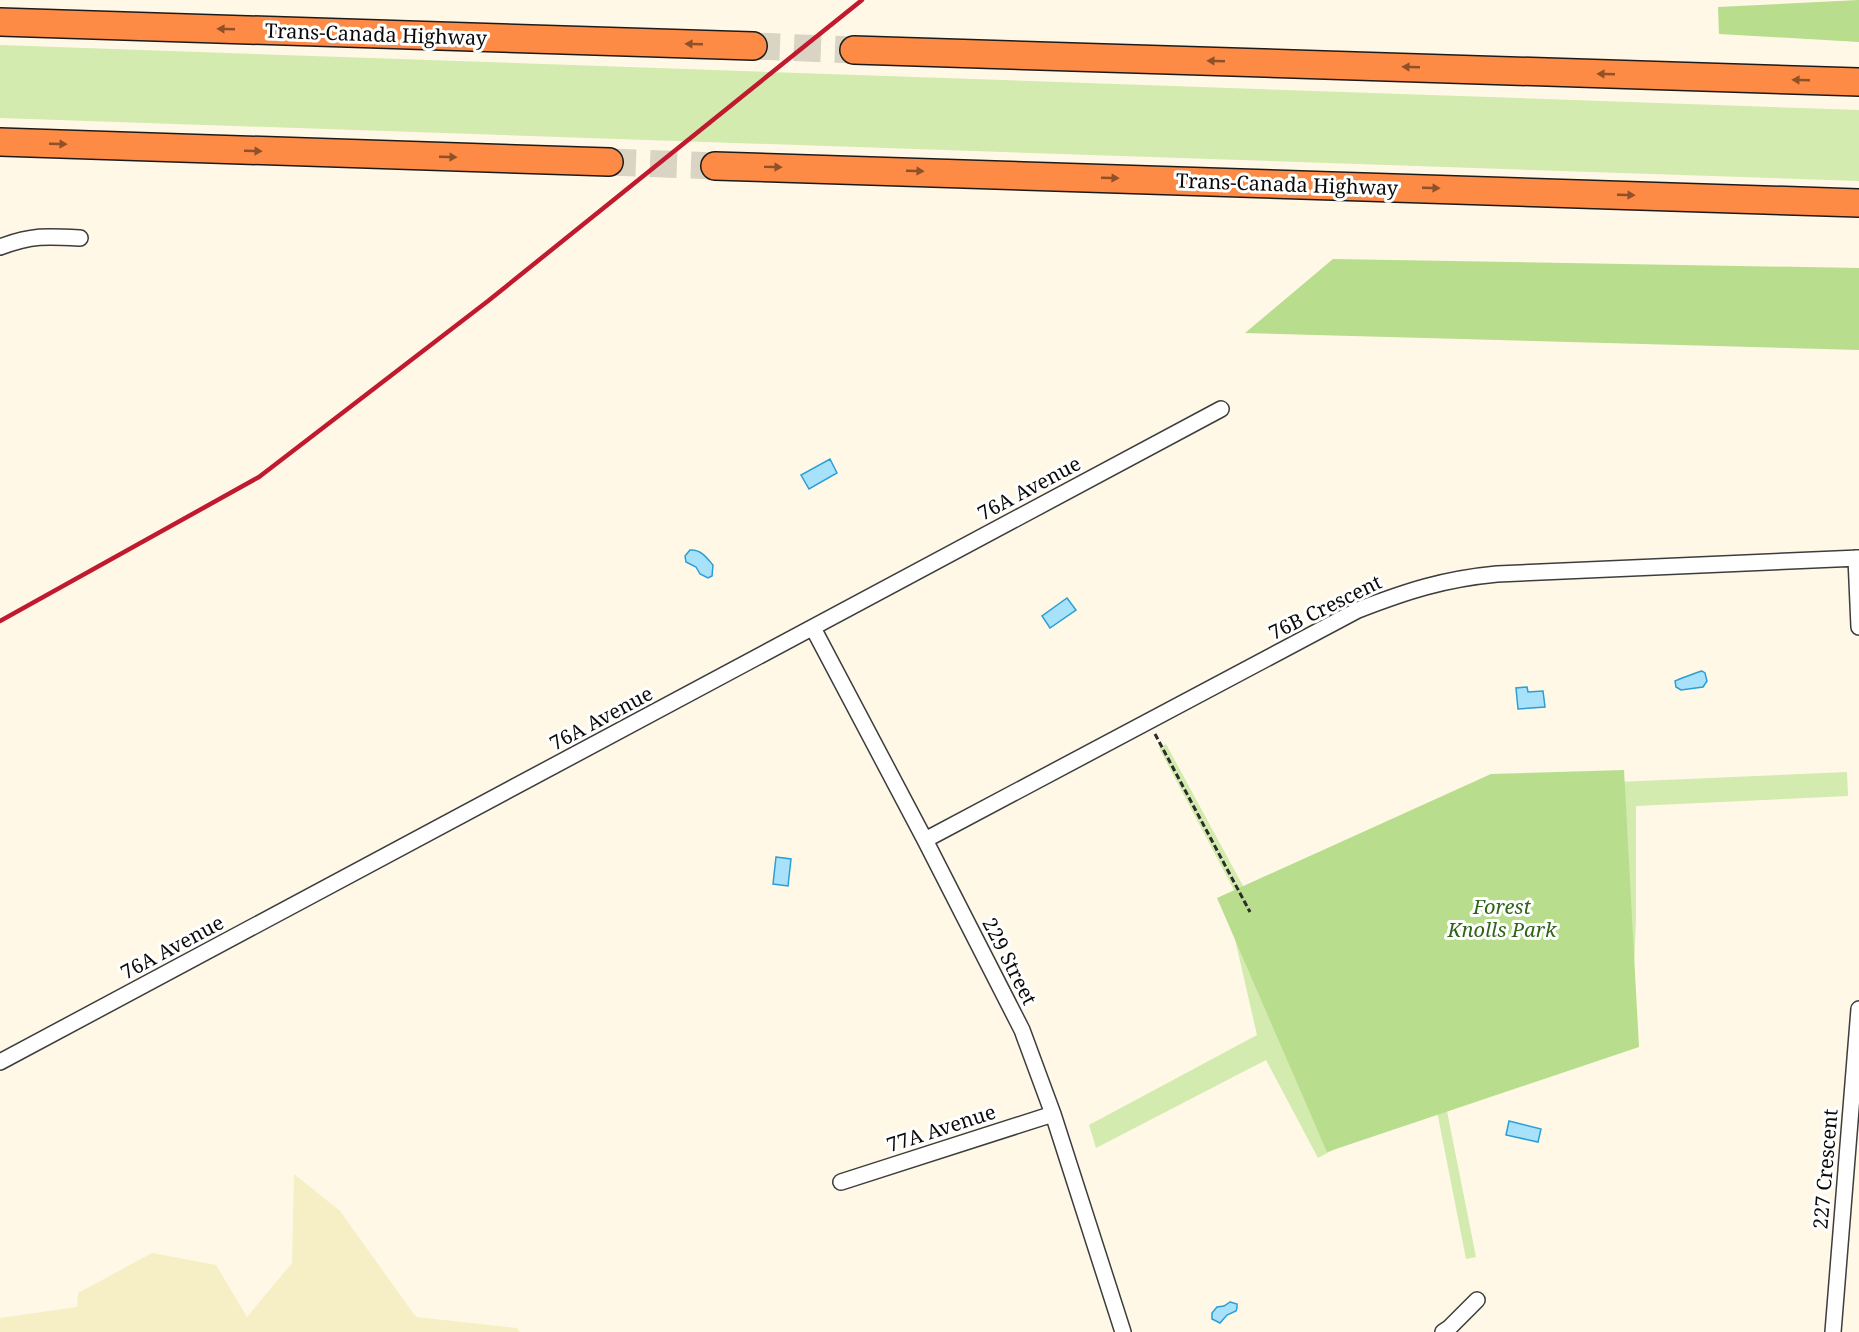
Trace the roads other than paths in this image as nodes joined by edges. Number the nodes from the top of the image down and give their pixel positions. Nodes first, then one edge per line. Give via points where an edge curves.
1 (0, 17) edge
2 (0, 22) edge
3 (68, 24) junction
4 (753, 46) tunnel mouth
5 (854, 50) tunnel mouth
6 (1859, 82) edge
7 (0, 142) edge
8 (609, 162) tunnel mouth
9 (714, 166) tunnel mouth
10 (1859, 202) edge
11 (80, 238) dead end
12 (0, 247) edge
13 (1221, 409) dead end
14 (1858, 558) edge
15 (1859, 627) edge
16 (813, 628) junction
17 (925, 840) junction
18 (1859, 1009) edge
19 (1858, 1025) edge
20 (0, 1062) edge
21 (1053, 1114) junction
22 (841, 1182) dead end
23 (1477, 1300) dead end
24 (1123, 1332) edge
25 (1443, 1332) edge
26 (1833, 1332) edge

1 - 3 highway
2 - 3 highway, Trans-Canada Highway
4 -> 3 highway, Trans-Canada Highway
6 -> 5 highway
7 -> 8 highway
9 -> 10 highway, Trans-Canada Highway
11 - 12 street via 45,236
13 - 16 street, 76A Avenue
14 - 15 street
14 - 17 street, 76B Crescent via 1497,574 1436,583 1358,610
16 - 17 street, 229 Street
16 - 20 street, 76A Avenue
17 - 21 street, 229 Street via 1022,1030
18 - 19 street, 227 Crescent
19 - 26 street, 227 Crescent
21 - 22 street, 77A Avenue
21 - 24 street, 229 Street
23 - 25 street

